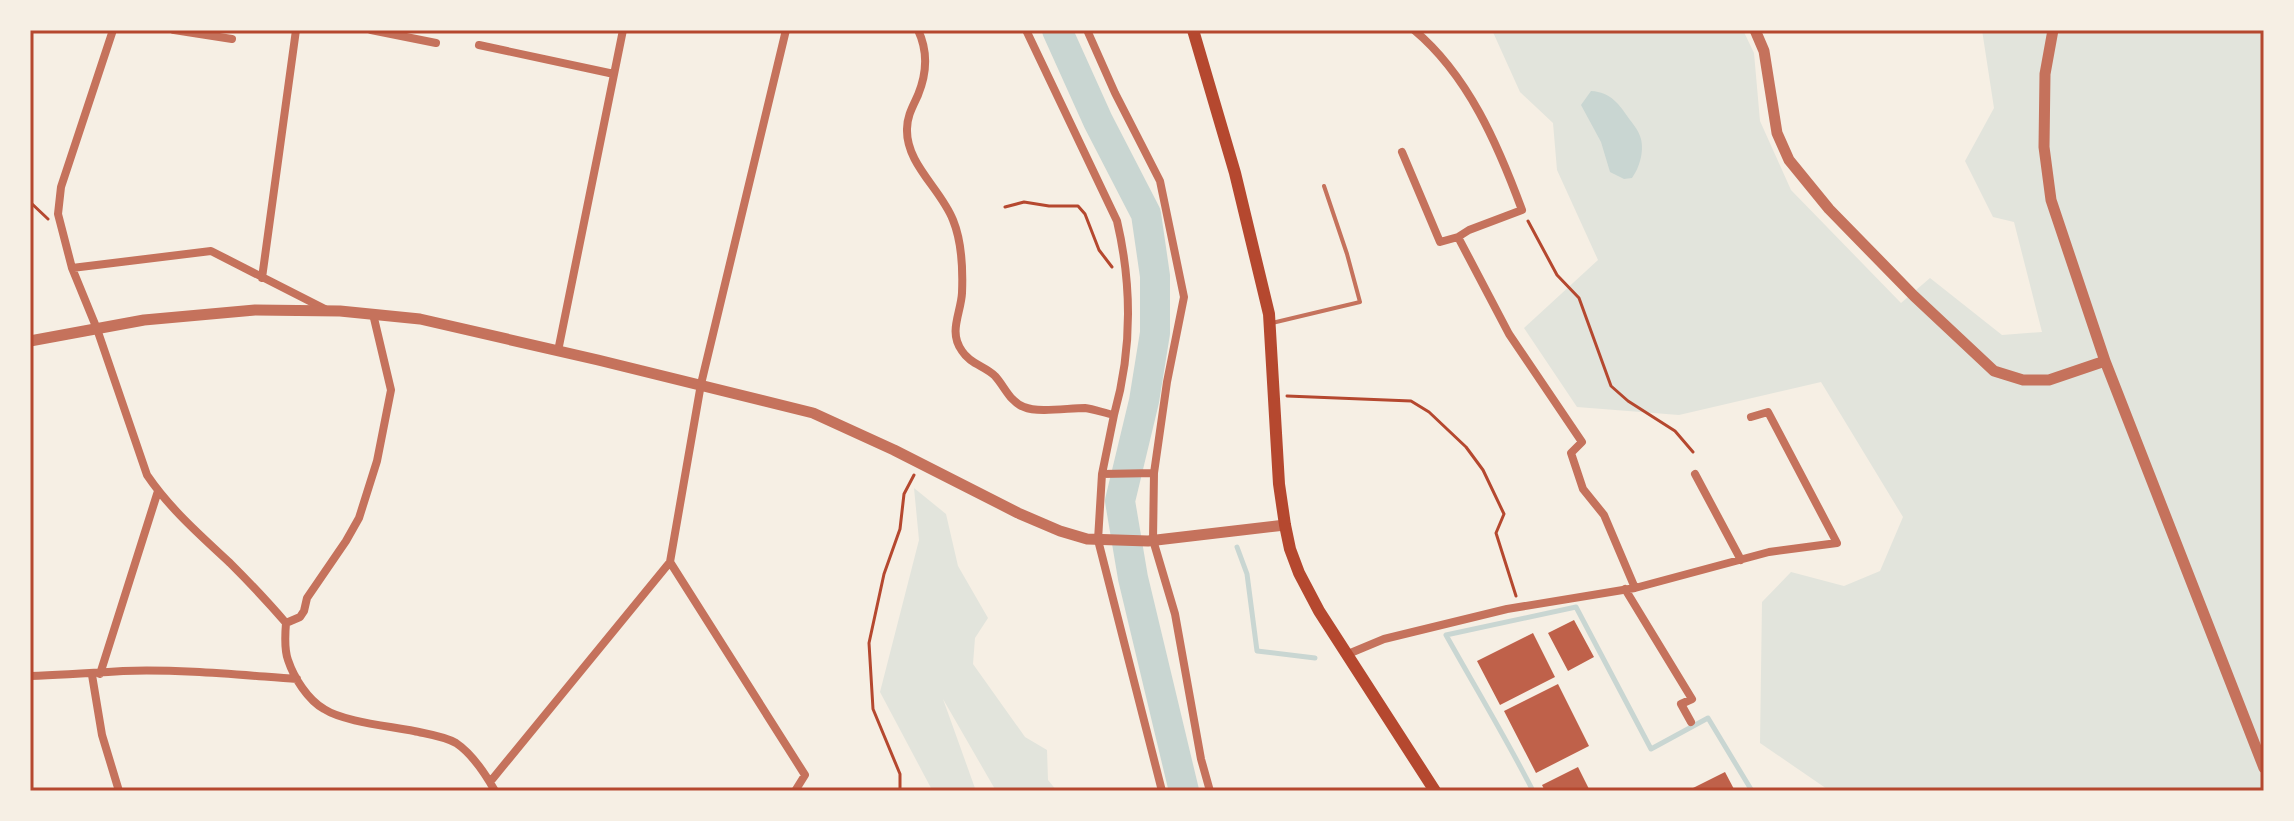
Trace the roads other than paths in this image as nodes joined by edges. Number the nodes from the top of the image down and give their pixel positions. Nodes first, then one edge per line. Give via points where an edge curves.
1 (113, 30) edge
2 (174, 30) edge
3 (296, 30) edge
4 (371, 30) edge
5 (623, 30) edge
6 (786, 30) edge
7 (918, 30) edge
8 (1026, 30) edge
9 (1087, 30) edge
10 (1193, 30) edge
11 (1414, 30) edge
12 (1755, 30) edge
13 (2053, 30) edge
14 (232, 39) dead end
15 (436, 43) dead end
16 (479, 45) dead end
17 (614, 74) junction
18 (1402, 152) dead end
19 (1324, 186) dead end
20 (1458, 237) junction
21 (72, 268) junction
22 (262, 278) junction
23 (328, 310) junction
24 (373, 314) junction
25 (1270, 324) junction
26 (97, 329) junction
27 (30, 341) edge
28 (558, 351) junction
29 (2105, 361) junction
30 (701, 384) junction
31 (1114, 415) junction
32 (1751, 417) dead end
33 (1154, 473) junction
34 (1102, 474) junction
35 (1695, 474) dead end
36 (158, 491) junction
37 (1285, 525) junction
38 (1103, 540) junction
39 (1150, 540) junction
40 (1741, 560) junction
41 (670, 562) junction
42 (1630, 589) junction
43 (286, 623) junction
44 (1348, 654) junction
45 (96, 674) junction
46 (30, 676) edge
47 (297, 679) junction
48 (1691, 722) dead end
49 (2264, 768) edge
50 (492, 787) edge
51 (119, 791) edge
52 (795, 791) edge
53 (1162, 791) edge
54 (1210, 791) edge
55 (1435, 791) edge

1 - 21 street via 61,187 58,214
2 - 14 street
3 - 22 street
4 - 15 street
5 - 17 street
6 - 30 street
7 - 31 street via 926,65 907,130 915,159 945,205 959,239 962,296 956,340 970,361 995,376 1015,403 1027,409 1089,408
8 - 31 street via 1117,221 1125,254 1126,361
9 - 33 street via 1160,181 1184,297
10 - 25 main road via 1235,173
11 - 20 street via 1444,58 1465,88 1522,210
12 - 29 street via 1764,51 1777,133 1789,160 1829,209 1994,371 2023,380 2049,380
13 - 29 street via 2045,74 2044,147 2051,200
16 - 17 street
17 - 28 street
18 - 20 street via 1440,242
19 - 25 lane via 1360,302
20 - 42 street via 1509,334 1582,442 1571,453 1583,489 1604,515
21 - 22 street via 211,251
21 - 26 street
22 - 23 street
23 - 24 street
23 - 26 street via 204,313
24 - 28 street via 420,319
24 - 43 street via 391,390 377,461 359,518 300,617
25 - 37 main road
26 - 27 street
26 - 36 street
28 - 30 street
29 - 49 street
30 - 38 street via 813,413 1018,513 1060,531
30 - 41 street
31 - 34 street
32 - 40 street via 1768,412 1837,543
33 - 34 street
33 - 39 street
34 - 38 street
35 - 40 street
36 - 43 street
36 - 45 street
37 - 39 street
37 - 44 main road via 1306,589
38 - 39 street
38 - 53 street
39 - 54 street via 1175,614
40 - 42 street
41 - 50 street
41 - 52 street via 805,775
42 - 44 street via 1384,639
42 - 48 street via 1692,699 1681,704
43 - 47 street via 287,659
44 - 55 main road
45 - 46 street
45 - 47 street
45 - 51 street via 102,735
47 - 50 street via 326,711 455,743

